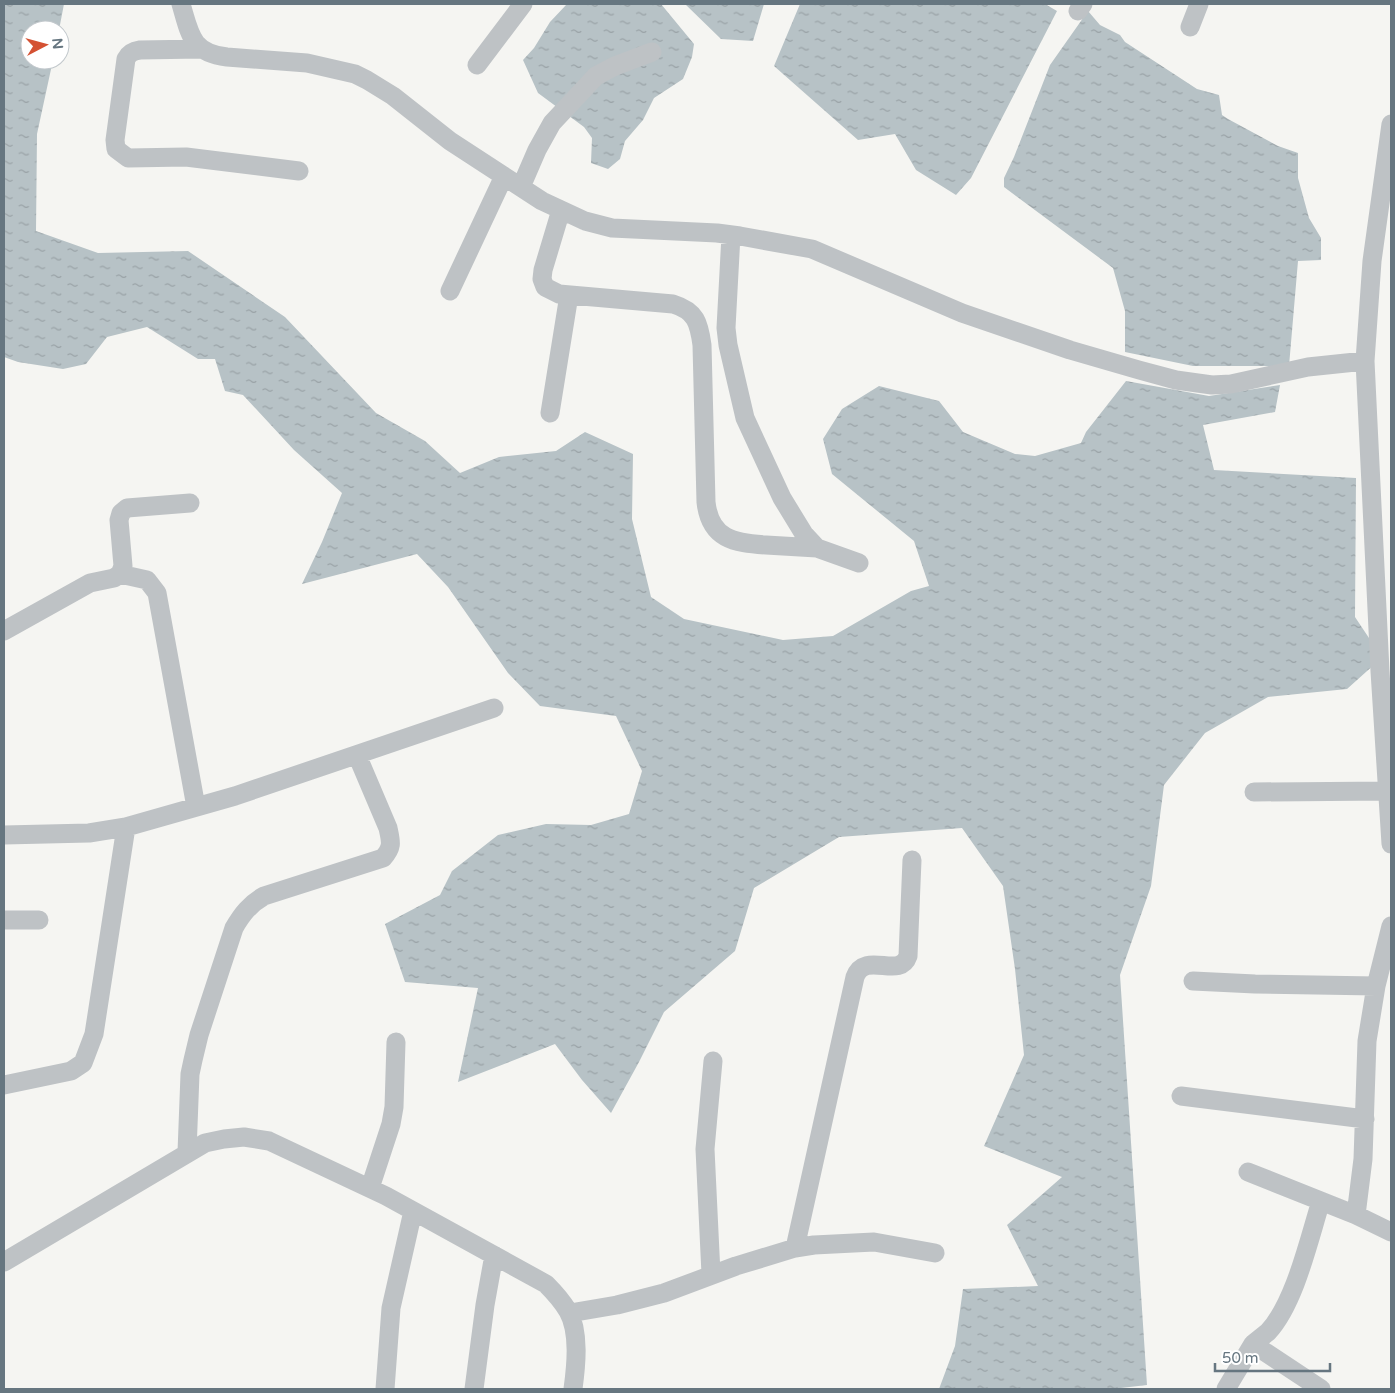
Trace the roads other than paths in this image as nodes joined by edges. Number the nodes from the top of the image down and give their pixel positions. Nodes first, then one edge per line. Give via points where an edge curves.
1 (181, 4) edge
2 (523, 4) edge
3 (1199, 4) edge
4 (1190, 27) dead end
5 (200, 49) junction
6 (652, 52) dead end
7 (477, 65) dead end
8 (1391, 124) edge
9 (299, 171) dead end
10 (504, 176) junction
11 (522, 188) junction
12 (561, 210) junction
13 (731, 235) junction
14 (450, 292) dead end
15 (568, 295) junction
16 (1366, 361) junction
17 (550, 413) dead end
18 (190, 503) dead end
19 (817, 548) junction
20 (859, 563) dead end
21 (120, 574) junction
22 (4, 631) edge
23 (494, 708) dead end
24 (357, 755) junction
25 (1388, 791) junction
26 (1254, 792) dead end
27 (196, 808) junction
28 (126, 827) junction
29 (4, 835) edge
30 (1391, 844) edge
31 (912, 860) dead end
32 (4, 920) edge
33 (39, 920) dead end
34 (1391, 926) edge
35 (1193, 981) dead end
36 (1376, 986) junction
37 (396, 1042) dead end
38 (713, 1061) dead end
39 (4, 1086) edge
40 (1181, 1096) dead end
41 (1366, 1119) junction
42 (187, 1152) junction
43 (1248, 1172) dead end
44 (370, 1188) junction
45 (1321, 1201) junction
46 (413, 1211) junction
47 (1356, 1215) junction
48 (1391, 1232) edge
49 (796, 1248) junction
50 (935, 1253) dead end
51 (494, 1255) junction
52 (4, 1262) edge
53 (711, 1274) junction
54 (570, 1313) junction
55 (1253, 1344) junction
56 (385, 1389) edge
57 (474, 1389) edge
58 (573, 1389) edge
59 (1226, 1389) edge
60 (1320, 1389) edge

1 - 5 street via 194,42
2 - 7 street
3 - 4 street
5 - 9 street via 140,50 128,55 114,140 116,149 128,158 186,157
5 - 10 street via 216,56 307,63 355,74 381,88
6 - 11 street via 596,76 552,123
8 - 16 street via 1372,261
10 - 11 street
10 - 14 street
11 - 12 street
12 - 13 street via 612,228
12 - 15 street via 542,279 550,291
13 - 16 street via 812,250 962,313 1070,350 1176,380 1231,384 1308,367
13 - 19 street via 727,336 733,371 746,418 782,498 804,534
15 - 17 street
15 - 19 street via 673,304 692,315 698,324 702,345 707,515 717,531 742,543
16 - 25 street
18 - 21 street via 138,506 121,513 123,566
19 - 20 street
21 - 22 street via 90,583
21 - 27 street via 147,580 157,593
23 - 24 street
24 - 27 street
24 - 42 street via 388,828 390,850 383,858 264,896 253,902 242,915 234,928 199,1035 190,1074
25 - 26 street
25 - 30 street
27 - 28 street
28 - 29 street via 80,834
28 - 39 street via 94,1034 83,1063 71,1071
31 - 49 street via 908,956 900,965 865,965 857,971
32 - 33 street
34 - 36 street
35 - 36 street
36 - 41 street via 1365,1062
37 - 44 street via 391,1124
38 - 53 street via 704,1149
40 - 41 street
41 - 47 street
42 - 44 street via 204,1143 244,1137 269,1142
42 - 52 street
43 - 45 street
44 - 46 street
45 - 47 street
45 - 55 street via 1292,1291 1268,1331
46 - 51 street
46 - 56 street via 392,1299
47 - 48 street
49 - 50 street via 874,1242
49 - 53 street
51 - 54 street via 546,1284
51 - 57 street
53 - 54 street via 646,1298
54 - 58 street via 576,1354
55 - 59 street
55 - 60 street

